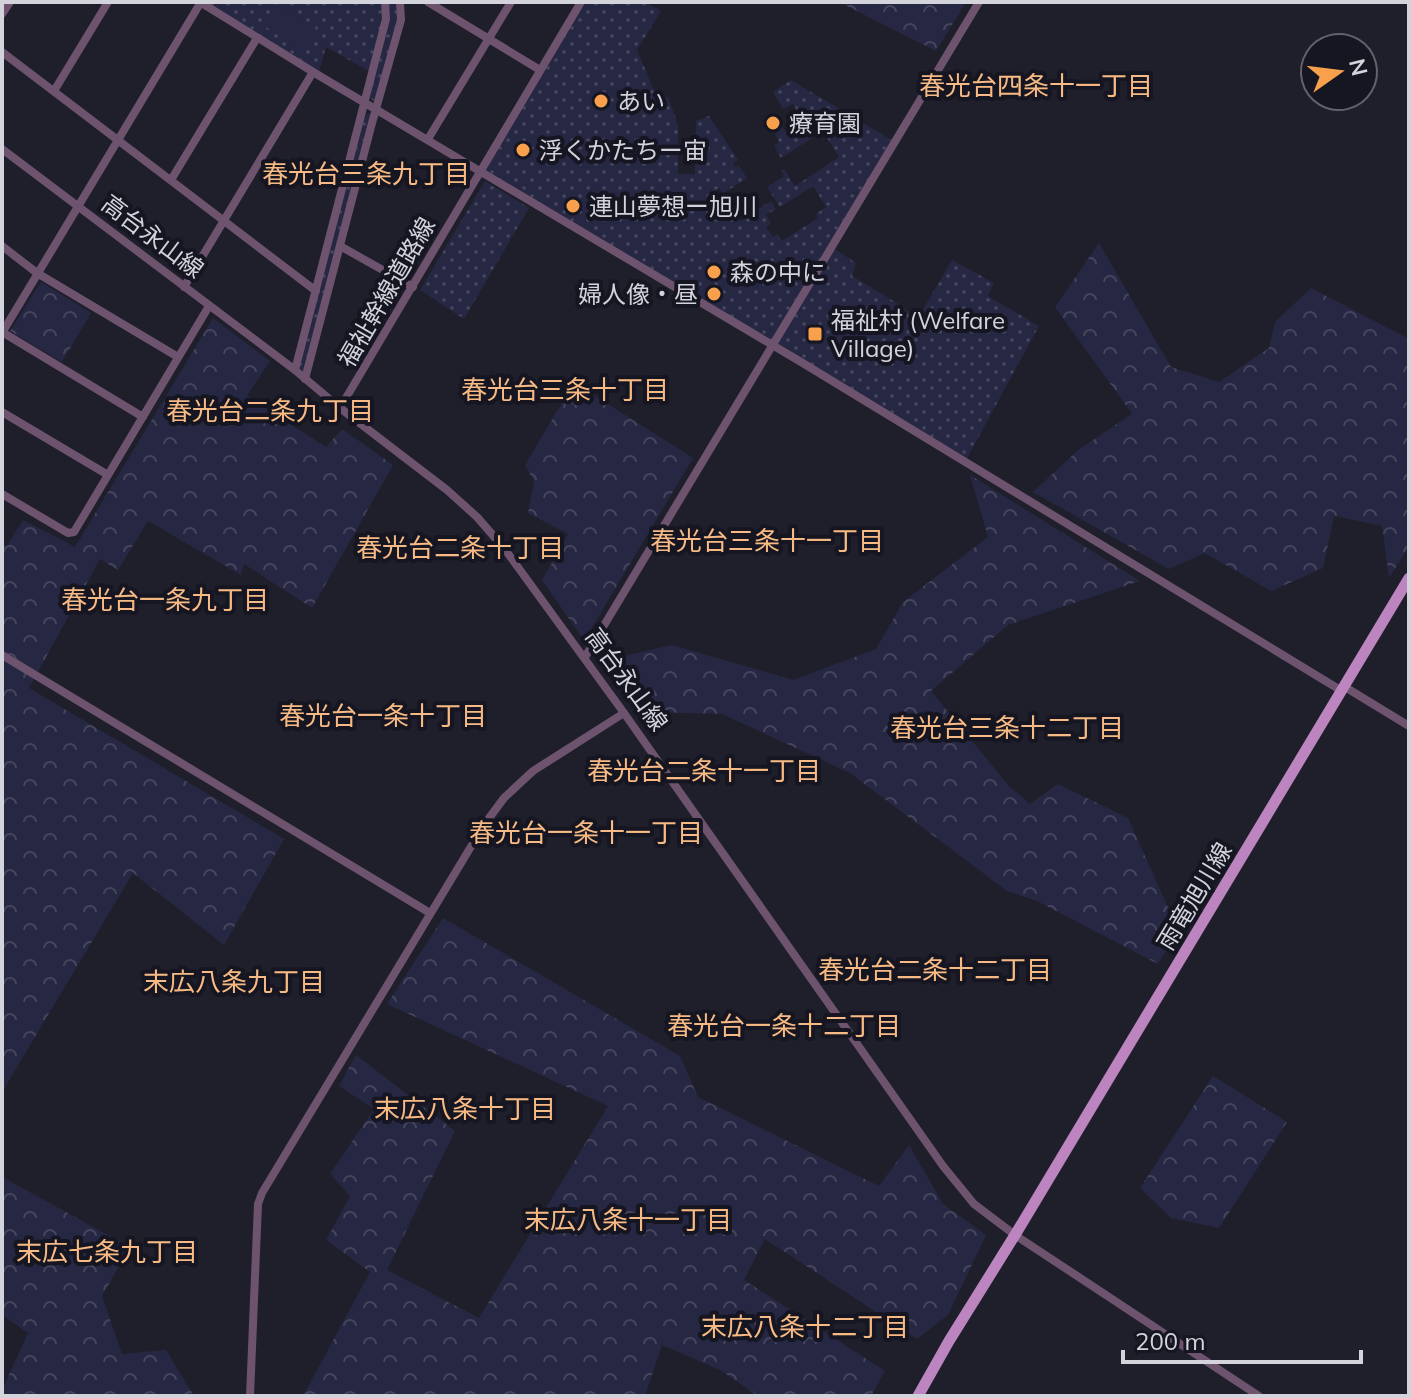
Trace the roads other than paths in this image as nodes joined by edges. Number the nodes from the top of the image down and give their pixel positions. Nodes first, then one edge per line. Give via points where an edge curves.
1 (10, 2) edge
2 (108, 2) edge
3 (200, 2) edge
4 (385, 2) edge
5 (400, 2) edge
6 (428, 2) edge
7 (511, 2) edge
8 (581, 2) edge
9 (979, 2) edge
10 (2, 14) edge
11 (257, 38) junction
12 (488, 39) junction
13 (2, 52) edge
14 (540, 70) junction
15 (313, 72) junction
16 (54, 91) junction
17 (365, 102) junction
18 (376, 108) junction
19 (428, 139) junction
20 (119, 140) junction
21 (2, 149) edge
22 (479, 171) junction
23 (171, 180) junction
24 (78, 206) junction
25 (224, 221) junction
26 (2, 246) edge
27 (340, 246) junction
28 (37, 273) junction
29 (184, 287) junction
30 (413, 287) junction
31 (316, 291) junction
32 (209, 306) junction
33 (2, 332) edge
34 (771, 344) junction
35 (178, 357) junction
36 (295, 370) junction
37 (305, 379) junction
38 (340, 408) junction
39 (2, 412) edge
40 (143, 417) junction
41 (108, 475) junction
42 (2, 494) edge
43 (1409, 578) edge
44 (2, 655) edge
45 (585, 657) junction
46 (1343, 689) junction
47 (624, 713) junction
48 (1409, 726) edge
49 (430, 913) junction
50 (1015, 1235) junction
51 (250, 1396) edge
52 (918, 1396) edge
53 (1259, 1396) edge

1 - 10 street
2 - 16 street
3 - 11 street
3 - 20 street
4 - 17 street via 386,19
5 - 18 street via 401,20
6 - 12 street
7 - 12 street
8 - 14 street, 福祉幹線道路線
9 - 34 street
11 - 15 street
11 - 23 street
12 - 14 street
12 - 19 street
13 - 16 street
14 - 22 street, 福祉幹線道路線
15 - 17 street
15 - 25 street
16 - 20 street
17 - 18 street
17 - 31 street
18 - 19 street
18 - 27 street
19 - 22 street
20 - 23 street
20 - 24 street
21 - 24 street, 高台永山線
22 - 30 street, 福祉幹線道路線
22 - 34 street
23 - 25 street
24 - 28 street
24 - 29 street, 高台永山線
25 - 29 street
25 - 31 street
26 - 28 street
27 - 30 street
27 - 37 street
28 - 33 street
28 - 35 street
29 - 32 street, 高台永山線
30 - 38 street, 福祉幹線道路線
31 - 36 street
32 - 35 street
32 - 36 street, 高台永山線
33 - 40 street
34 - 45 street
34 - 46 street
35 - 40 street
36 - 37 street, 高台永山線
37 - 38 street, 高台永山線
38 - 45 street, 高台永山線 via 477,517
39 - 41 street
40 - 41 street
41 - 42 street via 74,532
43 - 46 main road, 雨竜旭川線
44 - 49 street
45 - 47 street, 高台永山線
46 - 48 street
46 - 50 main road, 雨竜旭川線
47 - 49 street via 533,771 504,798
47 - 50 street, 高台永山線 via 943,1166 974,1204
49 - 51 street via 262,1193
50 - 52 main road
50 - 53 street, 高台永山線

